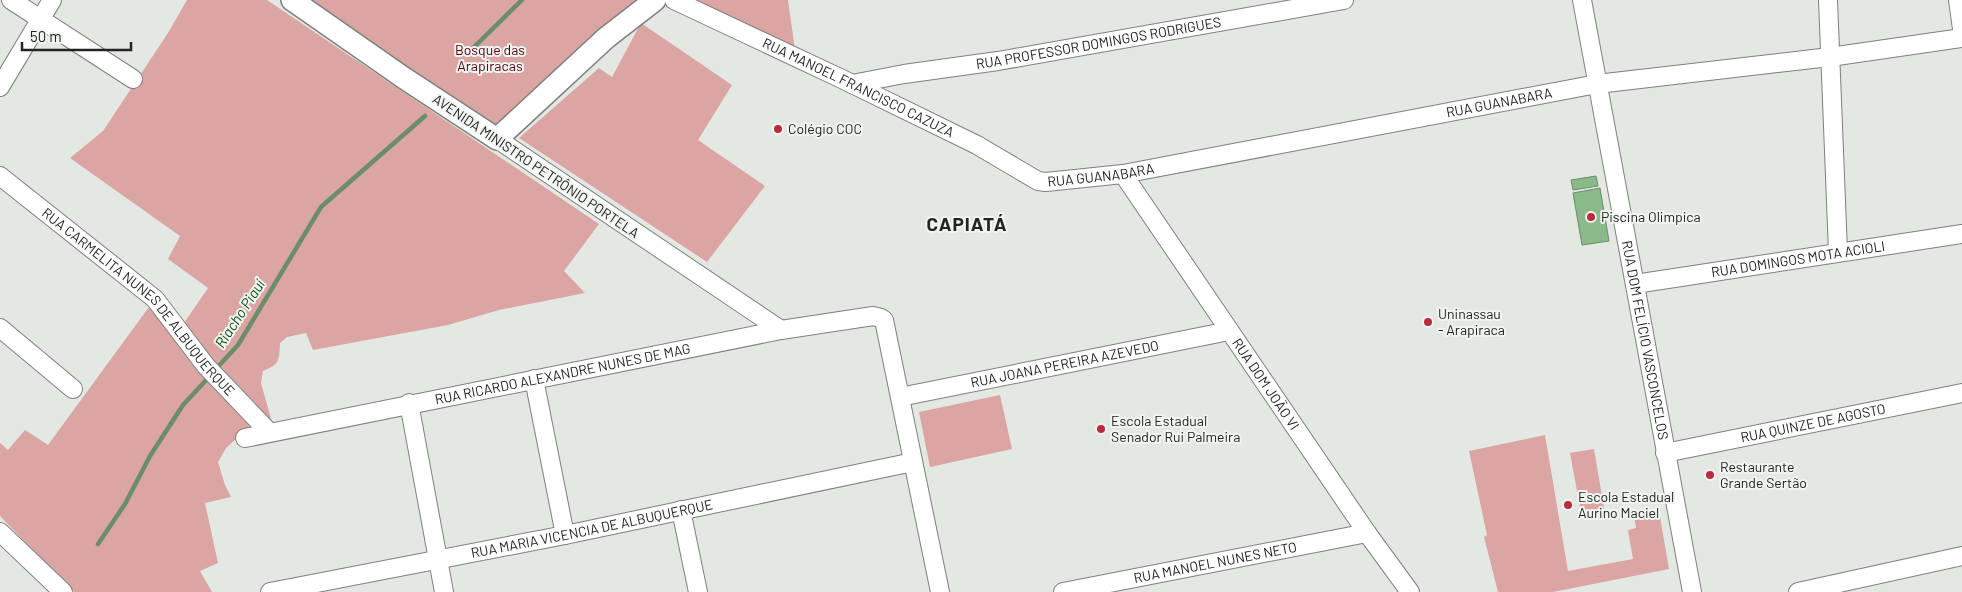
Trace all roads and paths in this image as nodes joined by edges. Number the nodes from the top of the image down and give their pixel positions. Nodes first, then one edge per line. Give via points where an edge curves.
1 (11, 0) edge
2 (52, 0) edge
3 (292, 0) edge
4 (655, 0) edge
5 (674, 0) edge
6 (1344, 0) edge
7 (1582, 0) edge
8 (1828, 0) edge
9 (1958, 0) edge
10 (40, 19) junction
11 (1962, 29) edge
12 (1962, 38) edge
13 (1830, 57) junction
14 (133, 79) dead end
15 (852, 84) junction
16 (1597, 84) junction
17 (0, 87) edge
18 (497, 139) junction
19 (1123, 174) junction
20 (0, 176) edge
21 (1038, 181) joint
22 (1962, 234) edge
23 (1838, 252) junction
24 (1635, 284) junction
25 (0, 328) edge
26 (781, 330) junction
27 (1228, 331) junction
28 (534, 379) junction
29 (73, 389) dead end
30 (1962, 392) edge
31 (900, 397) junction
32 (409, 404) junction
33 (269, 432) junction
34 (245, 438) dead end
35 (1665, 453) junction
36 (913, 462) junction
37 (681, 510) junction
38 (0, 532) edge
39 (1367, 533) junction
40 (564, 535) junction
41 (1962, 556) edge
42 (437, 558) junction
43 (63, 592) edge
44 (270, 592) edge
45 (444, 592) edge
46 (698, 592) edge
47 (940, 592) edge
48 (1063, 592) edge
49 (1410, 592) edge
50 (1692, 592) edge
51 (1798, 592) edge

1 - 10 street
2 - 10 street
3 - 18 street, AVENIDA MINISTRO PETRÔNIO PORTELA
4 - 18 street via 606,38
5 - 15 street, RUA MANOEL FRANCISCO CAZUZA
6 - 15 street, RUA PROFESSOR DOMINGOS RODRIGUES
7 - 16 street, RUA DOM FELÍCIO VASCONCELOS
8 - 13 street
9 - 11 street
10 - 14 street
10 - 17 street
12 - 13 street, RUA GUANABARA
13 - 16 street, RUA GUANABARA
13 - 23 street
15 - 21 street, RUA MANOEL FRANCISCO CAZUZA via 976,145
16 - 19 street, RUA GUANABARA
16 - 24 street, RUA DOM FELÍCIO VASCONCELOS
18 - 26 street, AVENIDA MINISTRO PETRÔNIO PORTELA
19 - 21 street, RUA GUANABARA
19 - 27 street, RUA DOM JOÃO VI
20 - 33 street, RUA CARMELITA NUNES DE ALBUQUERQUE via 155,299 206,366
22 - 23 street, RUA DOMINGOS MOTA ACIOLI
23 - 24 street, RUA DOMINGOS MOTA ACIOLI
24 - 35 street, RUA DOM FELÍCIO VASCONCELOS
25 - 29 street
26 - 28 street, RUA RICARDO ALEXANDRE NUNES DE MAG
26 - 31 street, RUA RICARDO ALEXANDRE NUNES DE MAG via 874,316 881,318
27 - 31 street, RUA JOANA PEREIRA AZEVEDO
27 - 39 street, RUA DOM JOÃO VI
28 - 32 street, RUA RICARDO ALEXANDRE NUNES DE MAG
28 - 40 street
30 - 35 street, RUA QUINZE DE AGOSTO
31 - 36 street
32 - 33 street, RUA RICARDO ALEXANDRE NUNES DE MAG
32 - 42 street
33 - 34 street, RUA RICARDO ALEXANDRE NUNES DE MAG
35 - 50 street, RUA DOM FELÍCIO VASCONCELOS
36 - 37 street, RUA MARIA VICENCIA DE ALBUQUERQUE
36 - 47 street
37 - 40 street, RUA MARIA VICENCIA DE ALBUQUERQUE
37 - 46 street
38 - 43 street
39 - 48 street, RUA MANOEL NUNES NETO
39 - 49 street, RUA DOM JOÃO VI
40 - 42 street, RUA MARIA VICENCIA DE ALBUQUERQUE
41 - 51 street
42 - 44 street, RUA MARIA VICENCIA DE ALBUQUERQUE
42 - 45 street

